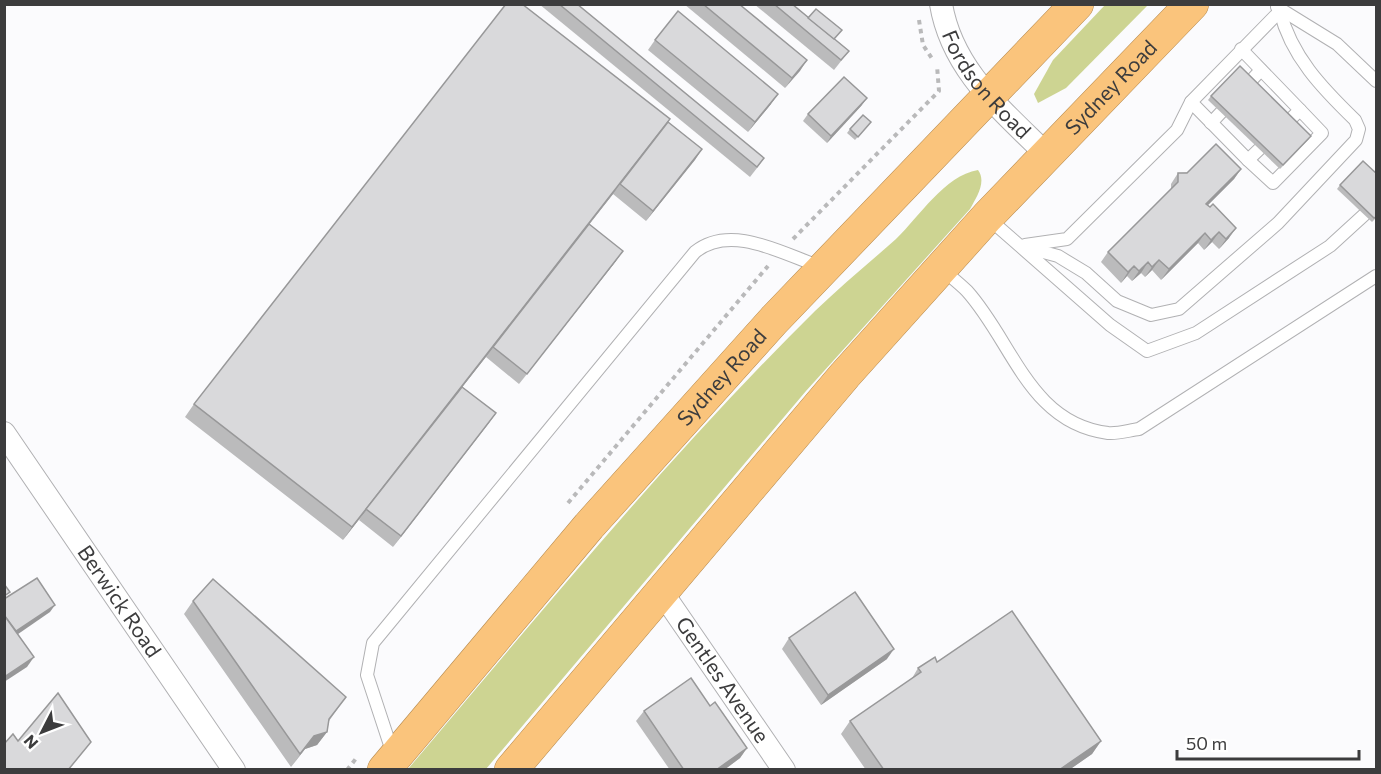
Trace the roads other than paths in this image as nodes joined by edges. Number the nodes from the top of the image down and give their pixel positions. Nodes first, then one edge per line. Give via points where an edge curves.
1 (941, 4) edge
2 (1077, 4) edge
3 (1192, 4) edge
4 (1278, 8) edge
5 (1241, 50) junction
6 (1261, 70) junction
7 (1377, 81) edge
8 (989, 97) junction
9 (1191, 102) junction
10 (1300, 110) junction
11 (1211, 123) junction
12 (1047, 155) junction
13 (1248, 160) junction
14 (1377, 204) edge
15 (987, 217) junction
16 (1021, 246) junction
17 (824, 268) junction
18 (942, 268) junction
19 (1377, 276) edge
20 (4, 434) edge
21 (661, 591) junction
22 (389, 764) edge
23 (234, 770) edge
24 (511, 770) edge
25 (784, 770) edge

1 - 8 street, Fordson Road via 954,49
2 - 8 highway, Sydney Road
3 - 12 highway, Sydney Road
4 - 5 lane
4 - 7 lane via 1337,44
4 - 16 lane via 1285,32 1309,74 1355,120 1359,129 1356,140 1278,223 1179,309 1151,315 1117,301 1086,273 1058,256
5 - 6 lane
5 - 9 lane
6 - 10 lane via 1276,94
6 - 11 lane
8 - 12 street, Fordson Road
8 - 17 highway, Sydney Road
9 - 11 lane
9 - 16 lane via 1177,130 1067,239
10 - 13 lane
10 - 13 lane via 1322,133 1273,183
11 - 13 lane via 1234,137
12 - 15 highway, Sydney Road
14 - 16 lane via 1330,246 1205,327 1148,351 1086,305
15 - 16 lane
15 - 18 highway, Sydney Road
17 - 22 highway, Sydney Road via 589,526
17 - 22 lane via 734,239 704,245 373,643 367,675 383,727
18 - 19 lane via 968,292 1040,399 1059,416 1081,427 1110,433 1140,429
18 - 21 highway, Sydney Road
20 - 23 street, Berwick Road
21 - 24 highway, Sydney Road
21 - 25 street, Gentles Avenue

